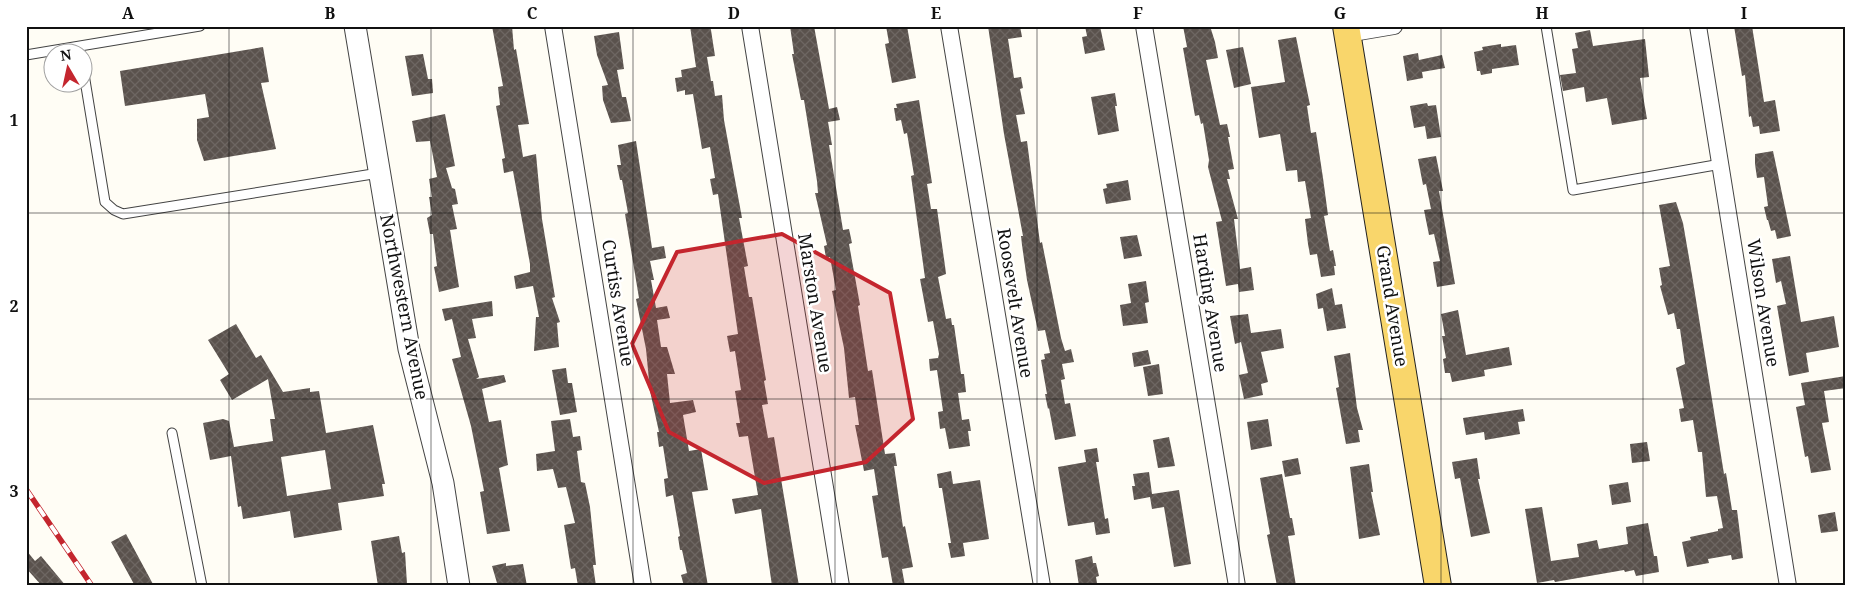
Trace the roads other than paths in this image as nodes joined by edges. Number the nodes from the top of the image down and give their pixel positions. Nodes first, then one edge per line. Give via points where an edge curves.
1 (200, 26) edge
2 (355, 26) edge
3 (553, 26) edge
4 (750, 26) edge
5 (949, 26) edge
6 (1144, 26) edge
7 (1394, 26) edge
8 (1546, 26) edge
9 (1698, 26) edge
10 (1346, 30) edge
11 (92, 47) edge
12 (42, 53) edge
13 (26, 55) edge
14 (87, 92) edge
15 (1720, 164) junction
16 (379, 173) junction
17 (172, 433) dead end
18 (202, 586) edge
19 (459, 586) edge
20 (644, 586) edge
21 (841, 586) edge
22 (1042, 586) edge
23 (1236, 586) edge
24 (1438, 586) edge
25 (1788, 586) edge

1 - 11 lane
2 - 16 street, Northwestern Avenue
3 - 20 street, Curtiss Avenue
4 - 21 street, Marston Avenue
5 - 22 street, Roosevelt Avenue
6 - 23 street, Harding Avenue
7 - 10 street
8 - 15 lane via 1573,190
9 - 15 street, Wilson Avenue
10 - 24 main road, Grand Avenue
12 - 13 lane
14 - 16 lane via 105,202 123,214
15 - 25 street, Wilson Avenue
16 - 19 street, Northwestern Avenue via 409,349 443,483
17 - 18 lane

